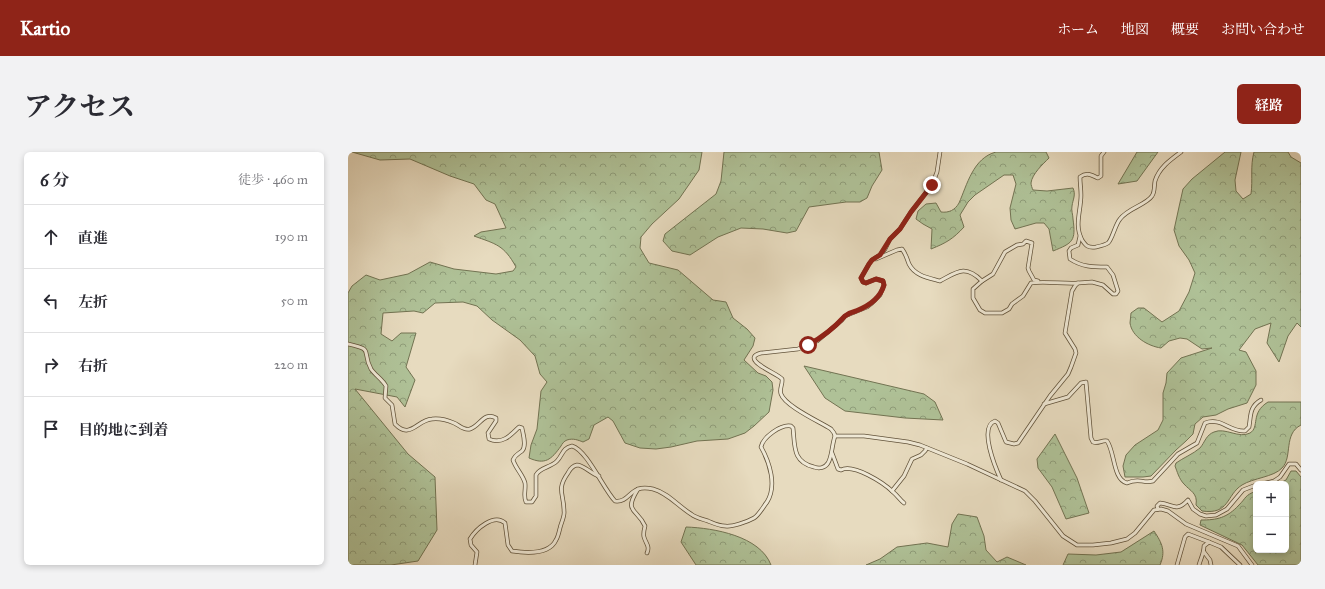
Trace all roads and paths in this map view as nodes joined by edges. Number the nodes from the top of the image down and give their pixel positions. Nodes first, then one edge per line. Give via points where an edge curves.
1 (940, 152) edge
2 (1104, 152) edge
3 (1181, 152) edge
4 (1080, 236) junction
5 (872, 260) junction
6 (982, 281) junction
7 (1039, 282) junction
8 (1078, 283) junction
9 (348, 344) edge
10 (1261, 400) dead end
11 (1044, 404) junction
12 (835, 436) junction
13 (927, 448) junction
14 (831, 451) junction
15 (1301, 470) edge
16 (599, 476) junction
17 (1001, 480) junction
18 (1274, 481) edge
19 (1253, 486) edge
20 (639, 488) junction
21 (892, 491) junction
22 (904, 503) dead end
23 (1158, 509) junction
24 (1209, 542) junction
25 (1204, 552) junction
26 (647, 553) dead end
27 (475, 565) edge
28 (1177, 565) edge
29 (1200, 565) edge
30 (1211, 565) edge
31 (1240, 565) edge
32 (1252, 565) edge

1 - 5 street via 932,185 880,255
2 - 4 street via 1101,156 1101,176 1080,176
3 - 4 street via 1158,174 1154,193 1148,201 1120,218 1109,242 1089,248
4 - 8 street via 1078,245 1069,251 1070,259 1087,267 1107,267 1113,275 1118,291 1113,294 1092,282
5 - 6 street via 902,250 912,270 926,277 940,281 956,271 966,270
5 - 12 street via 861,278 866,283 880,279 884,285 880,295 872,303 845,316 824,336 808,345 798,349 757,354 754,359 768,371 780,376 781,394 788,403 831,429
6 - 7 street via 972,289 973,298 980,310 985,313 1005,312 1023,296 1031,283
6 - 7 street via 993,274 1005,252 1026,241 1032,243 1029,271 1034,280
7 - 8 street
8 - 11 street via 1072,291 1065,333 1075,349 1075,358 1068,374
9 - 16 street via 366,351 372,370 386,386 385,398 392,405 395,424 403,430 408,431 427,420 437,418 469,430 485,417 492,416 496,421 488,433 489,439 509,437 519,427 522,428 524,447 513,460 525,483 526,502 532,502 536,496 537,472 554,463 565,448 570,446 577,448
10 - 11 street via 1254,405 1249,427 1245,430 1216,421 1205,423 1196,443 1174,458 1153,481 1136,480 1127,483 1120,480 1116,472 1107,441 1096,443 1091,438 1086,382 1081,383 1068,397
11 - 17 street via 1018,443 1006,442 998,423 990,423 990,449
12 - 13 street via 881,437
12 - 14 street
13 - 17 street
13 - 21 street via 912,460
14 - 20 street via 828,464 817,468 809,466 803,463 797,453 792,426 783,426 771,434 762,442 761,448 773,482 771,495 753,519 738,525 726,526 697,518 659,491
14 - 21 street via 838,469 858,470
15 - 18 street via 1296,464 1289,464
16 - 20 street via 616,501 623,500
16 - 27 street via 580,465 570,468 561,486 564,514 556,540 551,547 537,552 512,551 508,545 505,522 496,519 487,523 470,539 477,552
17 - 23 street via 1024,491 1062,536 1077,544 1105,544 1128,539 1154,510
19 - 23 street via 1243,490 1227,509 1216,515 1200,514 1193,509 1188,500 1182,507 1173,507 1162,502 1157,506
20 - 26 street via 632,501 632,508 645,526 644,537 649,549
21 - 22 street
23 - 32 street via 1168,511 1186,524 1238,546
24 - 25 street via 1204,546
24 - 28 street via 1188,534
24 - 31 street via 1221,548
25 - 29 street
25 - 30 street

